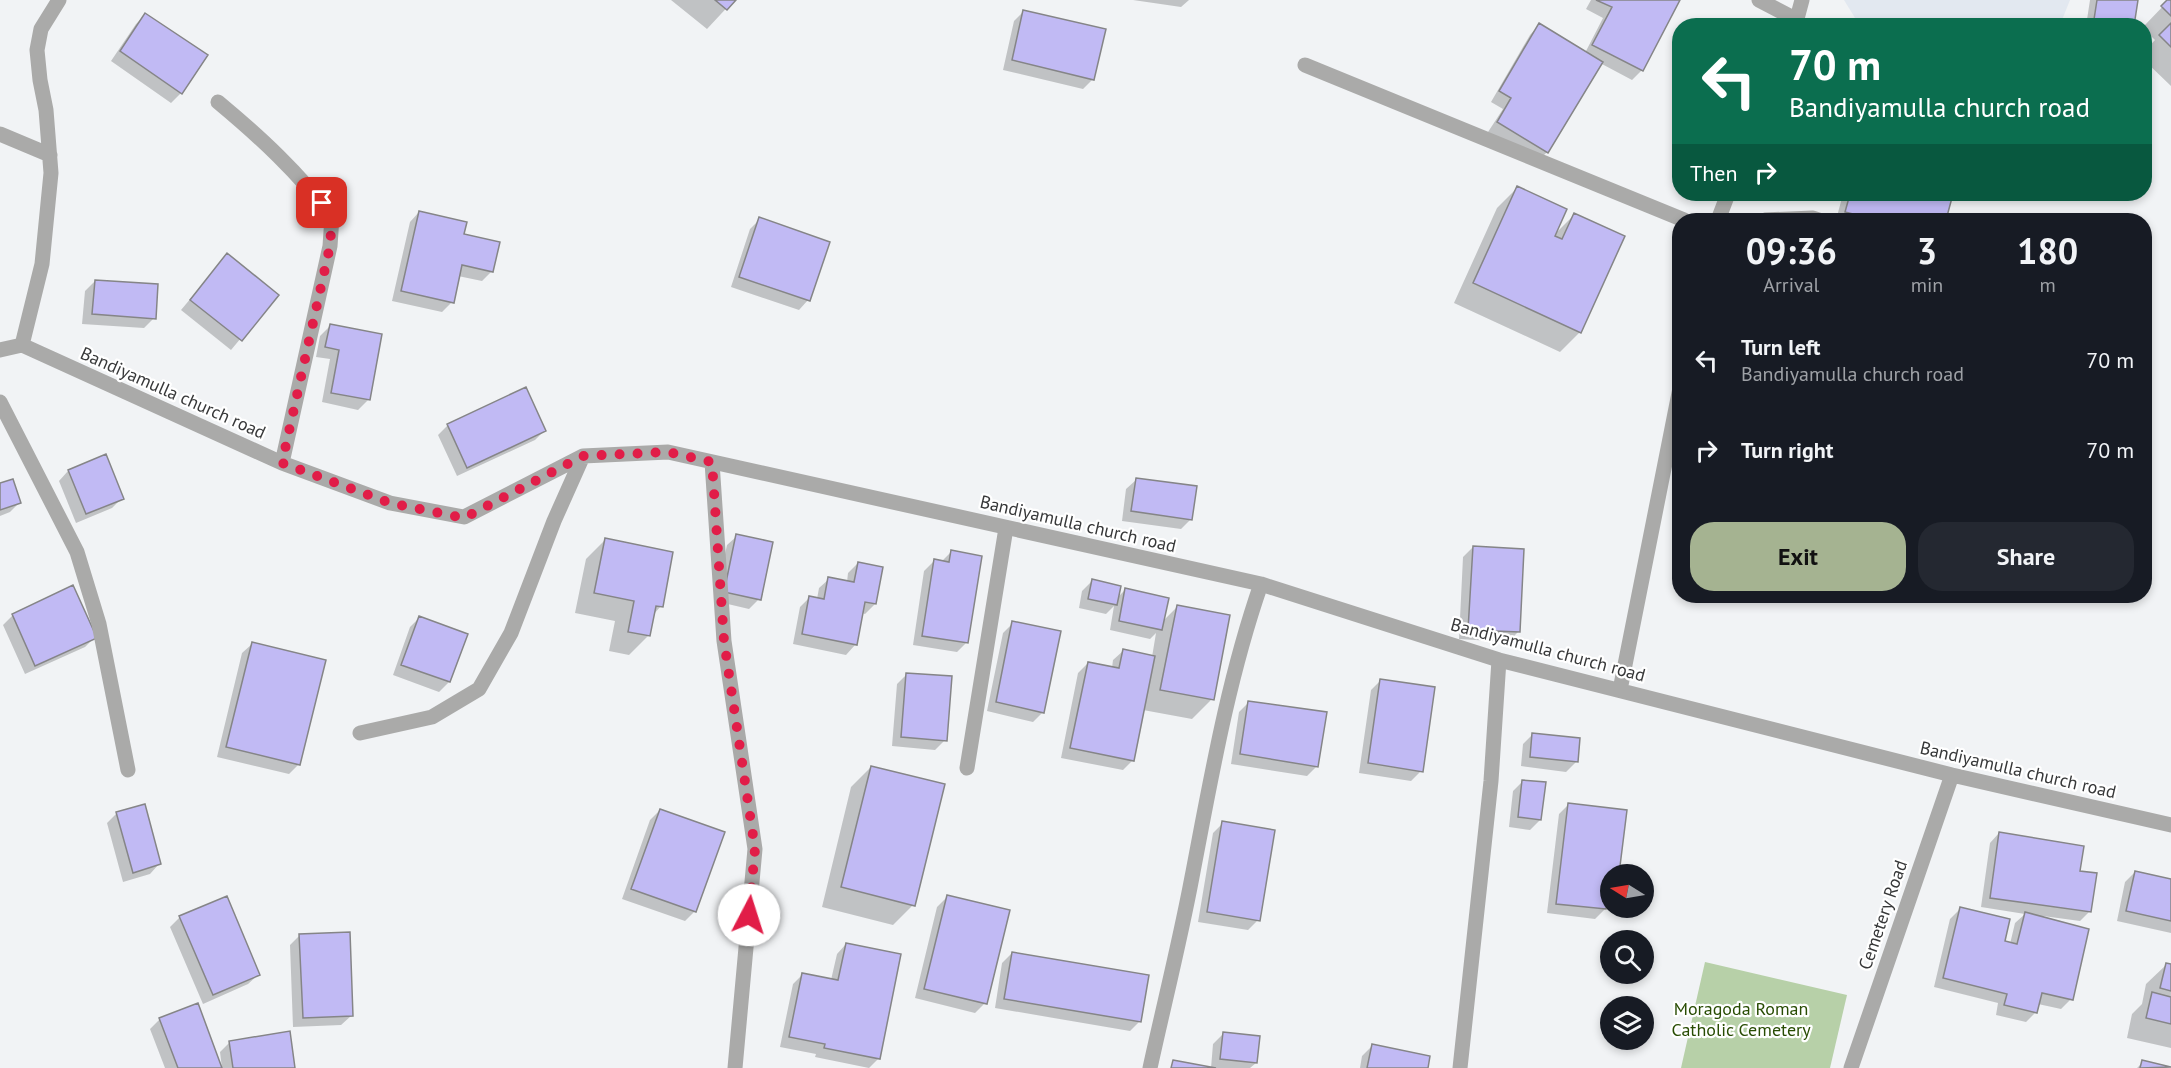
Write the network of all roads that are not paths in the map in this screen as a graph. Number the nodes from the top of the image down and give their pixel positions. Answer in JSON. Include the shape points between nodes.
{"nodes":[{"id":1,"x":59,"y":0,"type":"edge"},
{"id":2,"x":1759,"y":0,"type":"edge"},
{"id":3,"x":1802,"y":0,"type":"edge"},
{"id":4,"x":1788,"y":18,"type":"edge"},
{"id":5,"x":1797,"y":18,"type":"edge"},
{"id":6,"x":1305,"y":65,"type":"dead end"},
{"id":7,"x":218,"y":102,"type":"dead end"},
{"id":8,"x":0,"y":134,"type":"edge"},
{"id":9,"x":50,"y":155,"type":"junction"},
{"id":10,"x":1672,"y":215,"type":"edge"},
{"id":11,"x":22,"y":345,"type":"junction"},
{"id":12,"x":0,"y":350,"type":"edge"},
{"id":13,"x":0,"y":402,"type":"edge"},
{"id":14,"x":1672,"y":428,"type":"edge"},
{"id":15,"x":583,"y":456,"type":"junction"},
{"id":16,"x":712,"y":462,"type":"junction"},
{"id":17,"x":282,"y":463,"type":"junction"},
{"id":18,"x":1006,"y":528,"type":"junction"},
{"id":19,"x":1262,"y":584,"type":"junction"},
{"id":20,"x":1499,"y":660,"type":"junction"},
{"id":21,"x":1620,"y":690,"type":"junction"},
{"id":22,"x":360,"y":733,"type":"dead end"},
{"id":23,"x":968,"y":768,"type":"dead end"},
{"id":24,"x":128,"y":770,"type":"dead end"},
{"id":25,"x":1952,"y":775,"type":"junction"},
{"id":26,"x":2171,"y":825,"type":"edge"},
{"id":27,"x":735,"y":1068,"type":"edge"},
{"id":28,"x":1150,"y":1068,"type":"edge"},
{"id":29,"x":1460,"y":1068,"type":"edge"},
{"id":30,"x":1851,"y":1068,"type":"edge"}],
"edges":[{"from":1,"to":9,"type":"street","via":[[41,29],[37,50]]},
{"from":2,"to":4,"type":"street"},
{"from":3,"to":5,"type":"street"},
{"from":6,"to":10,"type":"street"},
{"from":7,"to":17,"type":"street","via":[[266,142],[332,217],[330,246]]},
{"from":8,"to":9,"type":"street"},
{"from":9,"to":11,"type":"street","via":[[42,264]]},
{"from":11,"to":12,"type":"street"},
{"from":11,"to":17,"type":"street","name":"Bandiyamulla church road"},
{"from":13,"to":24,"type":"street","via":[[77,552],[99,624]]},
{"from":14,"to":21,"type":"street"},
{"from":15,"to":16,"type":"street","name":"Bandiyamulla church road","via":[[668,452]]},
{"from":15,"to":17,"type":"street","name":"Bandiyamulla church road","via":[[464,518],[390,503]]},
{"from":15,"to":22,"type":"street","via":[[511,633],[479,689],[432,717]]},
{"from":16,"to":18,"type":"street","name":"Bandiyamulla church road"},
{"from":16,"to":27,"type":"street","via":[[724,641],[755,849]]},
{"from":18,"to":19,"type":"street","name":"Bandiyamulla church road"},
{"from":18,"to":23,"type":"street"},
{"from":19,"to":20,"type":"street","name":"Bandiyamulla church road"},
{"from":19,"to":28,"type":"street","via":[[1217,748]]},
{"from":20,"to":21,"type":"street","name":"Bandiyamulla church road"},
{"from":20,"to":29,"type":"street","via":[[1491,781]]},
{"from":21,"to":25,"type":"street","name":"Bandiyamulla church road"},
{"from":25,"to":26,"type":"street","name":"Bandiyamulla church road"},
{"from":25,"to":30,"type":"street","name":"Cemetery Road"}]}
